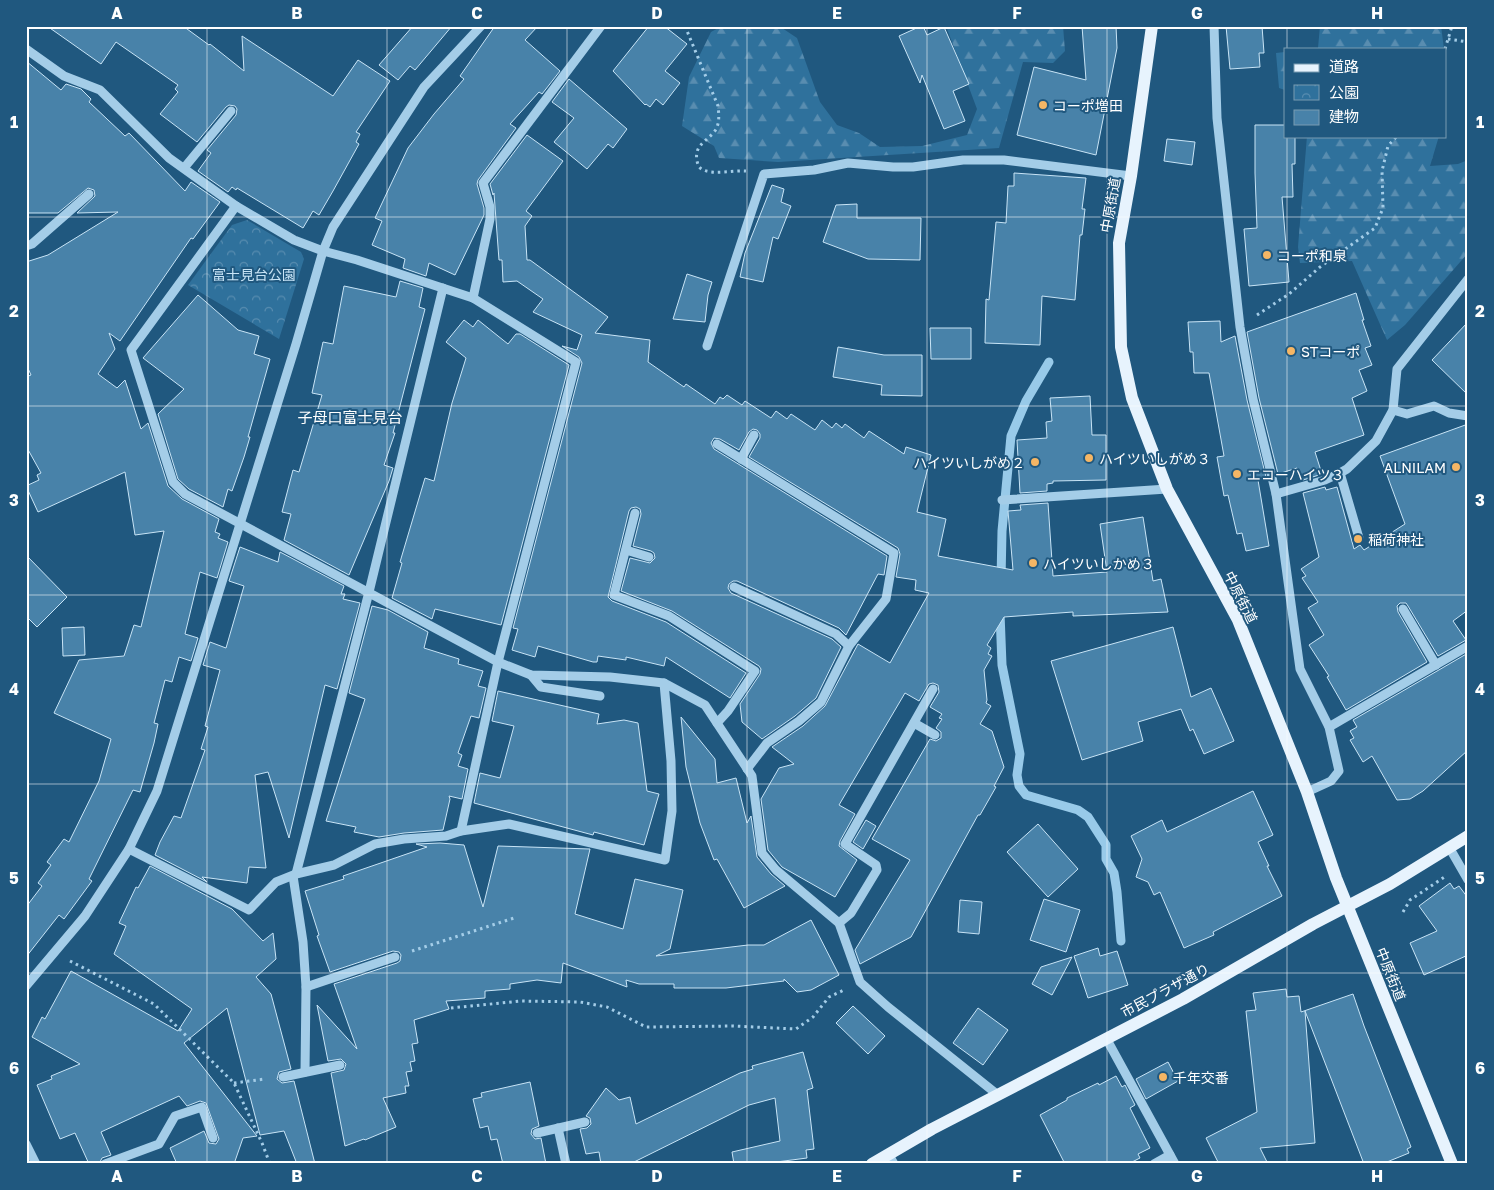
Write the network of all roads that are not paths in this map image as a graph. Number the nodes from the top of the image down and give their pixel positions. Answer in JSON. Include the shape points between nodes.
{"nodes":[{"id":1,"x":481,"y":26,"type":"edge"},
{"id":2,"x":601,"y":26,"type":"edge"},
{"id":3,"x":1152,"y":26,"type":"edge"},
{"id":4,"x":1214,"y":26,"type":"edge"},
{"id":5,"x":26,"y":49,"type":"edge"},
{"id":6,"x":231,"y":111,"type":"dead end"},
{"id":7,"x":184,"y":168,"type":"junction"},
{"id":8,"x":1131,"y":176,"type":"junction"},
{"id":9,"x":89,"y":194,"type":"dead end"},
{"id":10,"x":236,"y":206,"type":"junction"},
{"id":11,"x":26,"y":246,"type":"edge"},
{"id":12,"x":322,"y":251,"type":"junction"},
{"id":13,"x":1468,"y":279,"type":"edge"},
{"id":14,"x":443,"y":288,"type":"junction"},
{"id":15,"x":473,"y":298,"type":"junction"},
{"id":16,"x":707,"y":346,"type":"dead end"},
{"id":17,"x":1393,"y":410,"type":"junction"},
{"id":18,"x":1468,"y":416,"type":"edge"},
{"id":19,"x":754,"y":435,"type":"dead end"},
{"id":20,"x":717,"y":444,"type":"dead end"},
{"id":21,"x":741,"y":458,"type":"junction"},
{"id":22,"x":1340,"y":473,"type":"junction"},
{"id":23,"x":1167,"y":489,"type":"junction"},
{"id":24,"x":1276,"y":494,"type":"junction"},
{"id":25,"x":1002,"y":500,"type":"dead end"},
{"id":26,"x":635,"y":513,"type":"dead end"},
{"id":27,"x":239,"y":524,"type":"junction"},
{"id":28,"x":1359,"y":538,"type":"dead end"},
{"id":29,"x":626,"y":550,"type":"junction"},
{"id":30,"x":649,"y":557,"type":"dead end"},
{"id":31,"x":734,"y":587,"type":"dead end"},
{"id":32,"x":368,"y":592,"type":"junction"},
{"id":33,"x":1403,"y":609,"type":"dead end"},
{"id":34,"x":849,"y":646,"type":"junction"},
{"id":35,"x":1468,"y":646,"type":"edge"},
{"id":36,"x":498,"y":662,"type":"junction"},
{"id":37,"x":1436,"y":665,"type":"junction"},
{"id":38,"x":531,"y":675,"type":"junction"},
{"id":39,"x":664,"y":682,"type":"junction"},
{"id":40,"x":933,"y":689,"type":"dead end"},
{"id":41,"x":600,"y":696,"type":"dead end"},
{"id":42,"x":717,"y":723,"type":"junction"},
{"id":43,"x":914,"y":723,"type":"junction"},
{"id":44,"x":1329,"y":727,"type":"junction"},
{"id":45,"x":935,"y":735,"type":"dead end"},
{"id":46,"x":747,"y":769,"type":"junction"},
{"id":47,"x":1307,"y":792,"type":"junction"},
{"id":48,"x":460,"y":831,"type":"junction"},
{"id":49,"x":1468,"y":836,"type":"edge"},
{"id":50,"x":1449,"y":847,"type":"junction"},
{"id":51,"x":129,"y":849,"type":"junction"},
{"id":52,"x":295,"y":875,"type":"junction"},
{"id":53,"x":1468,"y":880,"type":"edge"},
{"id":54,"x":1348,"y":906,"type":"junction"},
{"id":55,"x":839,"y":924,"type":"junction"},
{"id":56,"x":395,"y":957,"type":"road end"},
{"id":57,"x":26,"y":986,"type":"edge"},
{"id":58,"x":306,"y":987,"type":"junction"},
{"id":59,"x":1106,"y":1038,"type":"junction"},
{"id":60,"x":340,"y":1065,"type":"dead end"},
{"id":61,"x":305,"y":1072,"type":"junction"},
{"id":62,"x":283,"y":1077,"type":"road end"},
{"id":63,"x":998,"y":1095,"type":"junction"},
{"id":64,"x":585,"y":1122,"type":"dead end"},
{"id":65,"x":558,"y":1128,"type":"junction"},
{"id":66,"x":537,"y":1133,"type":"dead end"},
{"id":67,"x":213,"y":1138,"type":"dead end"},
{"id":68,"x":26,"y":1144,"type":"edge"},
{"id":69,"x":1170,"y":1154,"type":"junction"},
{"id":70,"x":891,"y":1159,"type":"edge"},
{"id":71,"x":36,"y":1164,"type":"edge"},
{"id":72,"x":105,"y":1164,"type":"edge"},
{"id":73,"x":566,"y":1164,"type":"edge"},
{"id":74,"x":872,"y":1164,"type":"edge"},
{"id":75,"x":1154,"y":1164,"type":"edge"},
{"id":76,"x":1175,"y":1164,"type":"edge"},
{"id":77,"x":1452,"y":1164,"type":"edge"}],
"edges":[{"from":1,"to":12,"type":"street","via":[[424,87],[334,226]]},
{"from":2,"to":15,"type":"street","via":[[483,183],[490,219]]},
{"from":3,"to":8,"type":"main road","name":"中原街道"},
{"from":4,"to":24,"type":"street","via":[[1217,118],[1240,326],[1253,399]]},
{"from":5,"to":7,"type":"street","via":[[64,76],[100,90],[169,158]]},
{"from":6,"to":7,"type":"street"},
{"from":7,"to":10,"type":"street"},
{"from":8,"to":16,"type":"street","via":[[1004,160],[964,160],[913,167],[848,163],[814,170],[764,174]]},
{"from":8,"to":23,"type":"main road","name":"中原街道","via":[[1119,244],[1121,347],[1132,398]]},
{"from":9,"to":11,"type":"street"},
{"from":10,"to":12,"type":"street","via":[[294,240]]},
{"from":10,"to":27,"type":"street","via":[[131,350],[173,482],[185,494]]},
{"from":12,"to":14,"type":"street"},
{"from":12,"to":27,"type":"street"},
{"from":13,"to":17,"type":"street","via":[[1397,369]]},
{"from":14,"to":15,"type":"street"},
{"from":14,"to":32,"type":"street"},
{"from":15,"to":36,"type":"street","via":[[576,362]]},
{"from":17,"to":18,"type":"street","via":[[1407,414],[1434,406]]},
{"from":17,"to":22,"type":"street","via":[[1376,441]]},
{"from":19,"to":21,"type":"street"},
{"from":20,"to":21,"type":"street"},
{"from":21,"to":34,"type":"street","via":[[894,553],[886,599]]},
{"from":22,"to":24,"type":"street"},
{"from":22,"to":28,"type":"street"},
{"from":23,"to":25,"type":"street"},
{"from":23,"to":47,"type":"main road","name":"中原街道","via":[[1238,620]]},
{"from":24,"to":44,"type":"street","via":[[1300,669]]},
{"from":26,"to":29,"type":"street"},
{"from":27,"to":32,"type":"street"},
{"from":27,"to":51,"type":"street","via":[[157,792]]},
{"from":29,"to":30,"type":"street"},
{"from":29,"to":42,"type":"street","via":[[614,595],[669,616],[755,671]]},
{"from":31,"to":34,"type":"street","via":[[836,634]]},
{"from":32,"to":36,"type":"street"},
{"from":32,"to":52,"type":"street"},
{"from":33,"to":37,"type":"street"},
{"from":34,"to":46,"type":"street","via":[[821,702],[767,743]]},
{"from":35,"to":37,"type":"street"},
{"from":36,"to":38,"type":"street"},
{"from":36,"to":48,"type":"street"},
{"from":37,"to":44,"type":"street"},
{"from":38,"to":39,"type":"street"},
{"from":38,"to":41,"type":"street","via":[[541,688]]},
{"from":39,"to":42,"type":"street","via":[[705,705]]},
{"from":39,"to":48,"type":"street","via":[[672,811],[665,860],[509,824]]},
{"from":40,"to":43,"type":"street"},
{"from":42,"to":46,"type":"street"},
{"from":43,"to":45,"type":"street"},
{"from":43,"to":55,"type":"street","via":[[845,844],[876,864],[877,870],[851,913]]},
{"from":44,"to":47,"type":"street","via":[[1339,771],[1331,781]]},
{"from":46,"to":55,"type":"street","via":[[752,776],[762,853],[776,870]]},
{"from":47,"to":54,"type":"main road","name":"中原街道"},
{"from":48,"to":52,"type":"street","via":[[446,836],[375,844],[334,865]]},
{"from":49,"to":50,"type":"main road","name":"市民プラザ通り"},
{"from":50,"to":53,"type":"street"},
{"from":50,"to":54,"type":"main road","name":"市民プラザ通り"},
{"from":51,"to":52,"type":"street","via":[[249,910],[276,882]]},
{"from":51,"to":57,"type":"street","via":[[85,916]]},
{"from":52,"to":58,"type":"street"},
{"from":54,"to":59,"type":"main road","name":"市民プラザ通り","via":[[1183,999]]},
{"from":54,"to":77,"type":"main road","name":"中原街道"},
{"from":55,"to":63,"type":"street","via":[[860,982]]},
{"from":56,"to":58,"type":"street"},
{"from":58,"to":61,"type":"street"},
{"from":59,"to":63,"type":"main road","name":"市民プラザ通り"},
{"from":59,"to":69,"type":"street"},
{"from":60,"to":61,"type":"street"},
{"from":61,"to":62,"type":"street"},
{"from":63,"to":70,"type":"main road","name":"市民プラザ通り","via":[[932,1128]]},
{"from":64,"to":65,"type":"street"},
{"from":65,"to":66,"type":"street"},
{"from":65,"to":73,"type":"street"},
{"from":67,"to":72,"type":"street","via":[[202,1107],[175,1116],[160,1144]]},
{"from":68,"to":71,"type":"street"},
{"from":69,"to":75,"type":"street"},
{"from":69,"to":76,"type":"street"},
{"from":70,"to":74,"type":"main road","name":"市民プラザ通り"}]}
